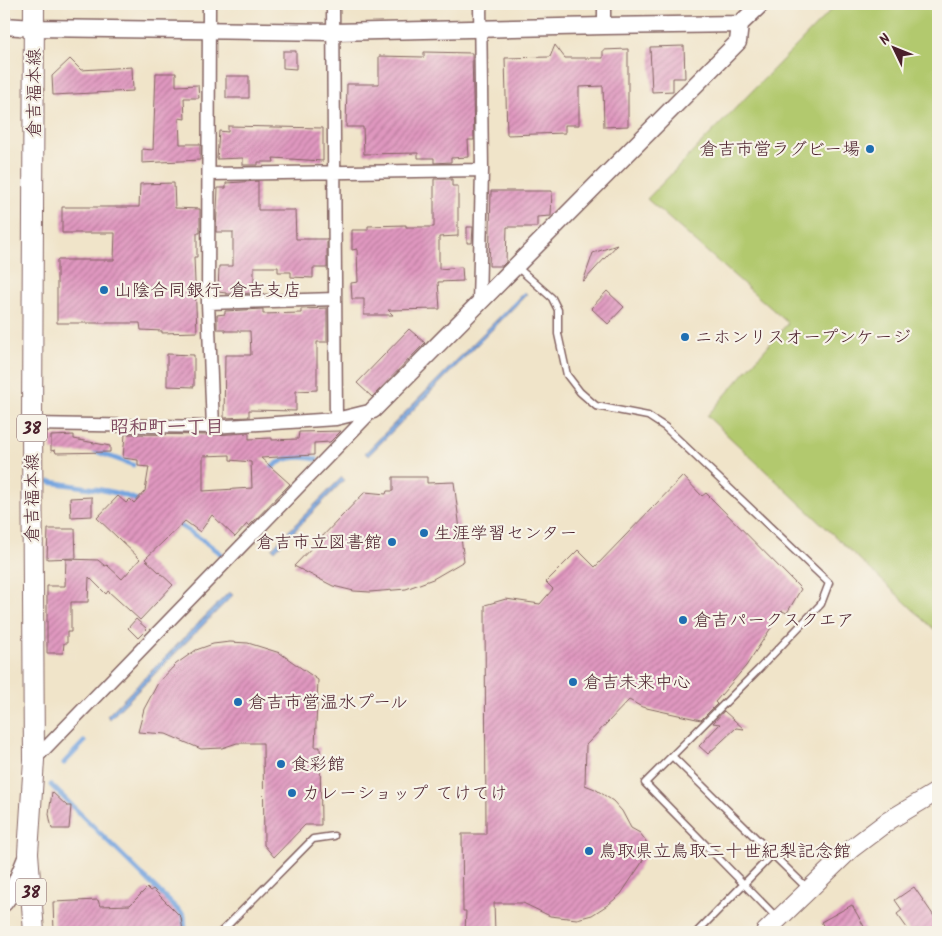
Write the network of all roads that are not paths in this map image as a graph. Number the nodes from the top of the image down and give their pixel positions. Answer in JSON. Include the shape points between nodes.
{"nodes":[{"id":1,"x":34,"y":4,"type":"edge"},
{"id":2,"x":209,"y":4,"type":"edge"},
{"id":3,"x":333,"y":4,"type":"edge"},
{"id":4,"x":480,"y":4,"type":"edge"},
{"id":5,"x":604,"y":4,"type":"edge"},
{"id":6,"x":761,"y":4,"type":"edge"},
{"id":7,"x":740,"y":24,"type":"junction"},
{"id":8,"x":4,"y":26,"type":"edge"},
{"id":9,"x":604,"y":26,"type":"junction"},
{"id":10,"x":34,"y":28,"type":"junction"},
{"id":11,"x":480,"y":28,"type":"junction"},
{"id":12,"x":209,"y":30,"type":"junction"},
{"id":13,"x":333,"y":32,"type":"junction"},
{"id":14,"x":482,"y":170,"type":"junction"},
{"id":15,"x":334,"y":172,"type":"junction"},
{"id":16,"x":209,"y":174,"type":"junction"},
{"id":17,"x":516,"y":266,"type":"junction"},
{"id":18,"x":335,"y":299,"type":"junction"},
{"id":19,"x":208,"y":303,"type":"junction"},
{"id":20,"x":479,"y":304,"type":"junction"},
{"id":21,"x":373,"y":410,"type":"junction"},
{"id":22,"x":336,"y":419,"type":"junction"},
{"id":23,"x":32,"y":424,"type":"junction"},
{"id":24,"x":213,"y":427,"type":"junction"},
{"id":25,"x":672,"y":756,"type":"junction"},
{"id":26,"x":34,"y":760,"type":"junction"},
{"id":27,"x":938,"y":792,"type":"edge"},
{"id":28,"x":334,"y":836,"type":"dead end"},
{"id":29,"x":28,"y":853,"type":"junction"},
{"id":30,"x":772,"y":855,"type":"junction"},
{"id":31,"x":744,"y":884,"type":"junction"},
{"id":32,"x":808,"y":890,"type":"junction"},
{"id":33,"x":4,"y":903,"type":"edge"},
{"id":34,"x":778,"y":919,"type":"junction"},
{"id":35,"x":34,"y":932,"type":"edge"},
{"id":36,"x":222,"y":932,"type":"edge"},
{"id":37,"x":698,"y":932,"type":"edge"},
{"id":38,"x":765,"y":932,"type":"edge"}],
"edges":[{"from":1,"to":10,"type":"main road","name":"倉吉福本線","number":"38"},
{"from":2,"to":12,"type":"street"},
{"from":3,"to":13,"type":"street"},
{"from":4,"to":11,"type":"street"},
{"from":5,"to":9,"type":"street"},
{"from":6,"to":7,"type":"street"},
{"from":7,"to":9,"type":"street"},
{"from":7,"to":17,"type":"street","via":[[738,42]]},
{"from":8,"to":10,"type":"street"},
{"from":9,"to":11,"type":"street"},
{"from":10,"to":12,"type":"street"},
{"from":10,"to":23,"type":"main road","name":"倉吉福本線","number":"38"},
{"from":11,"to":13,"type":"street"},
{"from":11,"to":14,"type":"street"},
{"from":12,"to":13,"type":"street"},
{"from":12,"to":16,"type":"street"},
{"from":13,"to":15,"type":"street"},
{"from":14,"to":15,"type":"street"},
{"from":14,"to":20,"type":"street"},
{"from":15,"to":16,"type":"street"},
{"from":15,"to":18,"type":"street"},
{"from":16,"to":19,"type":"street"},
{"from":17,"to":20,"type":"street"},
{"from":17,"to":25,"type":"lane","via":[[552,298],[558,310],[558,334],[567,375],[580,392],[596,406],[648,416],[665,427],[829,584],[821,604]]},
{"from":18,"to":19,"type":"street"},
{"from":18,"to":22,"type":"street"},
{"from":19,"to":24,"type":"street"},
{"from":20,"to":21,"type":"street"},
{"from":21,"to":22,"type":"street"},
{"from":21,"to":26,"type":"street"},
{"from":22,"to":24,"type":"street"},
{"from":23,"to":24,"type":"street"},
{"from":23,"to":26,"type":"main road","name":"倉吉福本線","number":"38"},
{"from":25,"to":30,"type":"lane"},
{"from":25,"to":31,"type":"lane","via":[[645,782]]},
{"from":26,"to":29,"type":"main road","name":"倉吉福本線","number":"38"},
{"from":27,"to":32,"type":"main road","via":[[888,821],[851,849]]},
{"from":28,"to":36,"type":"lane","via":[[313,839]]},
{"from":29,"to":33,"type":"street"},
{"from":29,"to":35,"type":"main road","name":"倉吉福本線","number":"38"},
{"from":30,"to":31,"type":"lane"},
{"from":30,"to":32,"type":"lane"},
{"from":31,"to":34,"type":"lane"},
{"from":31,"to":37,"type":"lane"},
{"from":32,"to":34,"type":"main road"},
{"from":34,"to":38,"type":"main road"}]}
